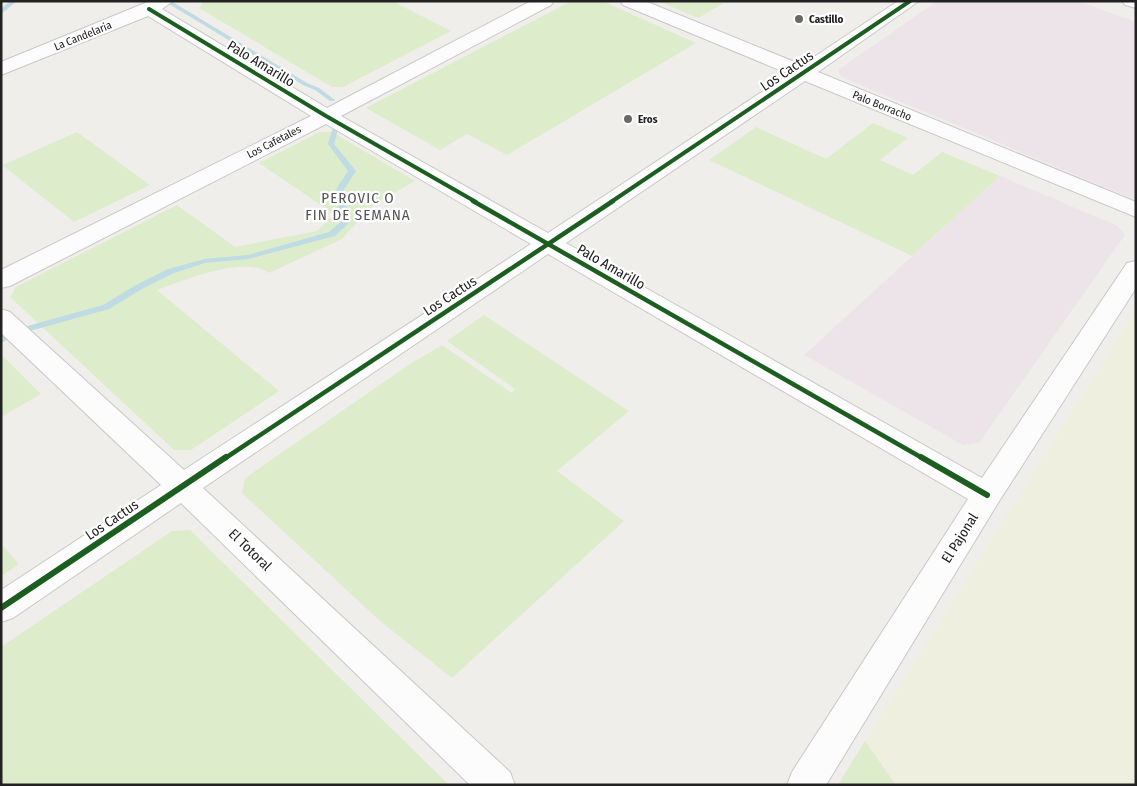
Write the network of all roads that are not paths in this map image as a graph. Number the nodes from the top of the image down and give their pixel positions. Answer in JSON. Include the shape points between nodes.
{"nodes":[{"id":1,"x":546,"y":1,"type":"edge"},
{"id":2,"x":629,"y":1,"type":"edge"},
{"id":3,"x":910,"y":1,"type":"edge"},
{"id":4,"x":1131,"y":1,"type":"edge"},
{"id":5,"x":1136,"y":3,"type":"edge"},
{"id":6,"x":157,"y":5,"type":"edge"},
{"id":7,"x":1,"y":69,"type":"edge"},
{"id":8,"x":804,"y":73,"type":"junction"},
{"id":9,"x":326,"y":116,"type":"junction"},
{"id":10,"x":1136,"y":210,"type":"edge"},
{"id":11,"x":549,"y":244,"type":"junction"},
{"id":12,"x":1136,"y":268,"type":"edge"},
{"id":13,"x":1,"y":280,"type":"edge"},
{"id":14,"x":1,"y":318,"type":"edge"},
{"id":15,"x":182,"y":486,"type":"junction"},
{"id":16,"x":987,"y":495,"type":"junction"},
{"id":17,"x":1,"y":608,"type":"edge"},
{"id":18,"x":496,"y":785,"type":"edge"},
{"id":19,"x":805,"y":785,"type":"edge"}],
"edges":[{"from":1,"to":9,"type":"street","name":"Los Cafetales"},
{"from":2,"to":8,"type":"street","name":"Palo Borracho"},
{"from":3,"to":8,"type":"street","name":"Los Cactus"},
{"from":4,"to":5,"type":"street"},
{"from":6,"to":7,"type":"street","name":"La Candelaria"},
{"from":6,"to":9,"type":"street","name":"Palo Amarillo"},
{"from":8,"to":10,"type":"street","name":"Palo Borracho"},
{"from":8,"to":11,"type":"street","name":"Los Cactus"},
{"from":9,"to":11,"type":"street","name":"Palo Amarillo"},
{"from":9,"to":13,"type":"street","name":"Los Cafetales"},
{"from":11,"to":15,"type":"street","name":"Los Cactus"},
{"from":11,"to":16,"type":"street","name":"Palo Amarillo"},
{"from":12,"to":16,"type":"street","name":"El Pajonal"},
{"from":14,"to":15,"type":"street","name":"El Totoral"},
{"from":15,"to":17,"type":"street","name":"Los Cactus"},
{"from":15,"to":18,"type":"street","name":"El Totoral"},
{"from":16,"to":19,"type":"street","name":"El Pajonal"}]}
